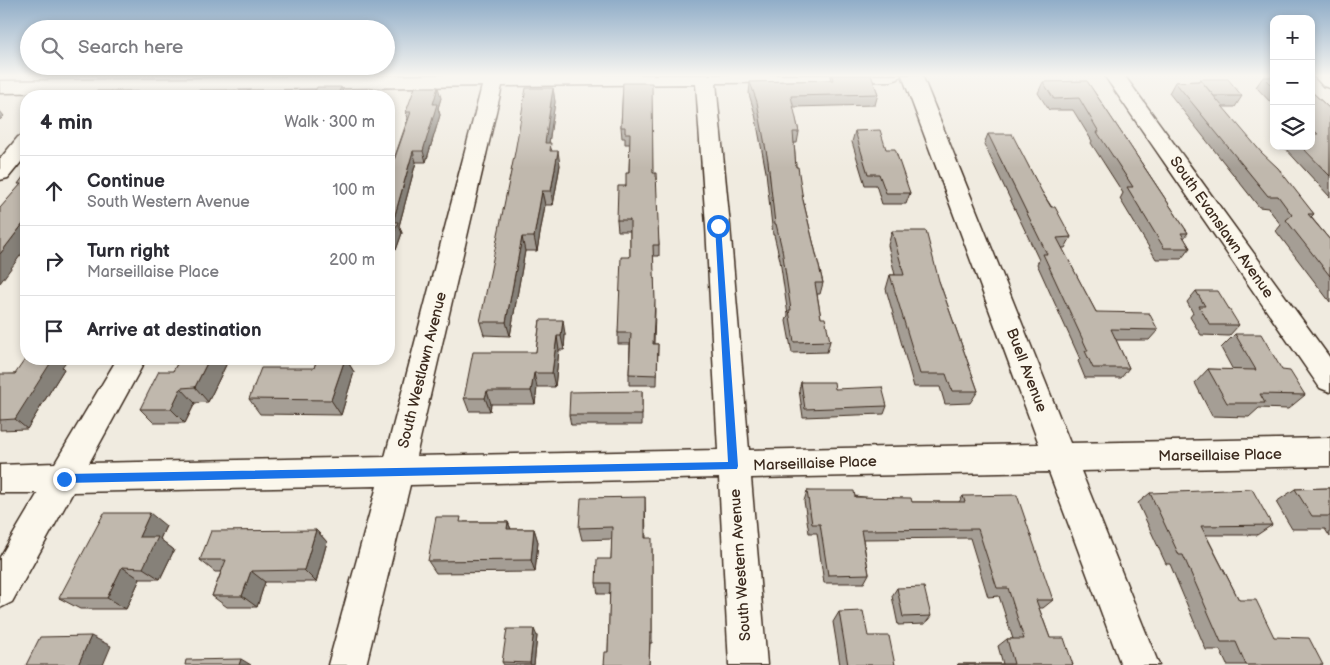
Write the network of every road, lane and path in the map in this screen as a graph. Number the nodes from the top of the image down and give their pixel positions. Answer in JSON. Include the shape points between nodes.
{"nodes":[{"id":1,"x":487,"y":106,"type":"edge"},
{"id":2,"x":708,"y":106,"type":"edge"},
{"id":3,"x":924,"y":106,"type":"edge"},
{"id":4,"x":1136,"y":106,"type":"edge"},
{"id":5,"x":20,"y":149,"type":"edge"},
{"id":6,"x":0,"y":173,"type":"edge"},
{"id":7,"x":129,"y":365,"type":"edge"},
{"id":8,"x":1330,"y":380,"type":"edge"},
{"id":9,"x":1330,"y":452,"type":"edge"},
{"id":10,"x":1061,"y":458,"type":"junction"},
{"id":11,"x":733,"y":466,"type":"junction"},
{"id":12,"x":397,"y":472,"type":"junction"},
{"id":13,"x":0,"y":479,"type":"edge"},
{"id":14,"x":64,"y":479,"type":"junction"},
{"id":15,"x":0,"y":590,"type":"edge"},
{"id":16,"x":346,"y":665,"type":"edge"},
{"id":17,"x":748,"y":665,"type":"edge"},
{"id":18,"x":1140,"y":665,"type":"edge"}],
"edges":[{"from":1,"to":12,"type":"street","name":"South Westlawn Avenue"},
{"from":2,"to":11,"type":"street","name":"South Western Avenue"},
{"from":3,"to":10,"type":"street","name":"Buell Avenue"},
{"from":4,"to":8,"type":"street","name":"South Evanslawn Avenue"},
{"from":5,"to":6,"type":"street"},
{"from":7,"to":14,"type":"street"},
{"from":9,"to":10,"type":"street","name":"Marseillaise Place"},
{"from":10,"to":11,"type":"street","name":"Marseillaise Place"},
{"from":10,"to":18,"type":"street","name":"Buell Avenue"},
{"from":11,"to":12,"type":"street","name":"Marseillaise Place"},
{"from":11,"to":17,"type":"street","name":"South Western Avenue"},
{"from":12,"to":14,"type":"street","name":"Marseillaise Place"},
{"from":12,"to":16,"type":"street","name":"South Westlawn Avenue"},
{"from":13,"to":14,"type":"street","name":"Marseillaise Place"},
{"from":14,"to":15,"type":"street"}]}
